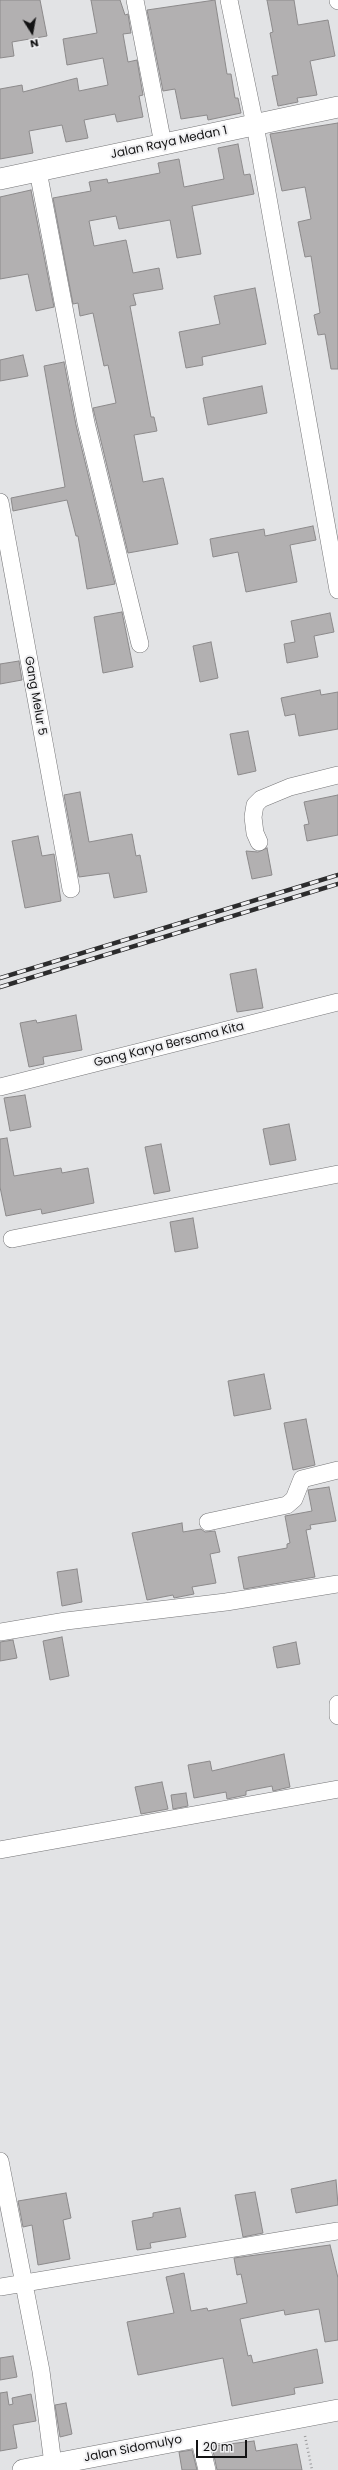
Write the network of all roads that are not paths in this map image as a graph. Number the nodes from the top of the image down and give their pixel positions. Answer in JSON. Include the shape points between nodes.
{"nodes":[{"id":1,"x":135,"y":0,"type":"edge"},
{"id":2,"x":229,"y":0,"type":"edge"},
{"id":3,"x":338,"y":107,"type":"edge"},
{"id":4,"x":255,"y":125,"type":"junction"},
{"id":5,"x":163,"y":144,"type":"junction"},
{"id":6,"x":38,"y":171,"type":"junction"},
{"id":7,"x":0,"y":179,"type":"edge"},
{"id":8,"x":0,"y":502,"type":"edge"},
{"id":9,"x":338,"y":590,"type":"edge"},
{"id":10,"x":140,"y":644,"type":"dead end"},
{"id":11,"x":338,"y":775,"type":"edge"},
{"id":12,"x":259,"y":842,"type":"dead end"},
{"id":13,"x":71,"y":889,"type":"dead end"},
{"id":14,"x":338,"y":1002,"type":"edge"},
{"id":15,"x":0,"y":1087,"type":"edge"},
{"id":16,"x":338,"y":1174,"type":"edge"},
{"id":17,"x":12,"y":1239,"type":"dead end"},
{"id":18,"x":338,"y":1470,"type":"edge"},
{"id":19,"x":208,"y":1522,"type":"dead end"},
{"id":20,"x":338,"y":1584,"type":"edge"},
{"id":21,"x":0,"y":1632,"type":"edge"},
{"id":22,"x":338,"y":1704,"type":"edge"},
{"id":23,"x":338,"y":1716,"type":"edge"},
{"id":24,"x":338,"y":1789,"type":"edge"},
{"id":25,"x":0,"y":1850,"type":"edge"},
{"id":26,"x":0,"y":2161,"type":"edge"},
{"id":27,"x":2,"y":2182,"type":"edge"},
{"id":28,"x":338,"y":2231,"type":"edge"},
{"id":29,"x":25,"y":2283,"type":"junction"},
{"id":30,"x":0,"y":2287,"type":"edge"},
{"id":31,"x":338,"y":2410,"type":"edge"},
{"id":32,"x":199,"y":2437,"type":"junction"},
{"id":33,"x":53,"y":2464,"type":"junction"},
{"id":34,"x":23,"y":2470,"type":"edge"},
{"id":35,"x":207,"y":2470,"type":"edge"}],
"edges":[{"from":1,"to":5,"type":"street"},
{"from":2,"to":4,"type":"street"},
{"from":3,"to":4,"type":"street","name":"Jalan Raya Medan 1"},
{"from":4,"to":5,"type":"street","name":"Jalan Raya Medan 1"},
{"from":4,"to":9,"type":"street"},
{"from":5,"to":6,"type":"street","name":"Jalan Raya Medan 1"},
{"from":6,"to":7,"type":"street","name":"Jalan Raya Medan 1"},
{"from":6,"to":10,"type":"street","via":[[86,423]]},
{"from":8,"to":13,"type":"street","name":"Gang Melur 5"},
{"from":11,"to":12,"type":"street","via":[[282,789],[261,799],[255,805],[253,816]]},
{"from":14,"to":15,"type":"street","name":"Gang Karya Bersama Kita"},
{"from":16,"to":17,"type":"street"},
{"from":18,"to":19,"type":"street","via":[[302,1479],[294,1499],[287,1505]]},
{"from":20,"to":21,"type":"street","via":[[226,1602],[66,1621]]},
{"from":22,"to":23,"type":"street"},
{"from":24,"to":25,"type":"street"},
{"from":26,"to":27,"type":"street"},
{"from":27,"to":29,"type":"street"},
{"from":28,"to":29,"type":"street"},
{"from":29,"to":30,"type":"street"},
{"from":29,"to":33,"type":"street","via":[[41,2371]]},
{"from":31,"to":32,"type":"street","name":"Jalan Sidomulyo"},
{"from":32,"to":33,"type":"street","name":"Jalan Sidomulyo"},
{"from":32,"to":35,"type":"street"},
{"from":33,"to":34,"type":"street","name":"Jalan Sidomulyo"}]}
